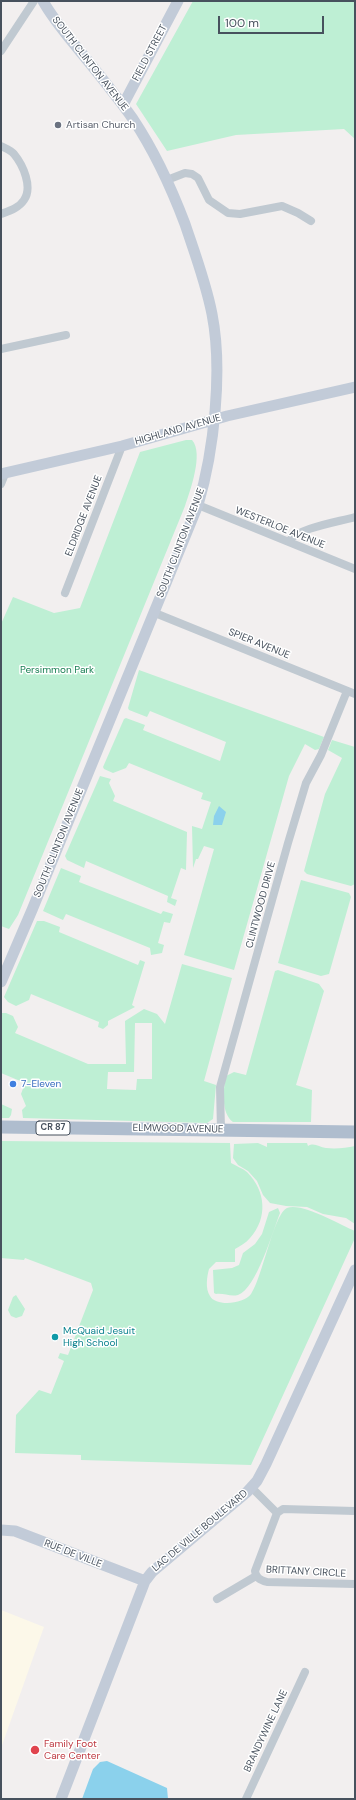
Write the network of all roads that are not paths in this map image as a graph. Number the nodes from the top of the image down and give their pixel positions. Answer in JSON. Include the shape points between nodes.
{"nodes":[{"id":1,"x":34,"y":1,"type":"edge"},
{"id":2,"x":43,"y":1,"type":"edge"},
{"id":3,"x":178,"y":1,"type":"edge"},
{"id":4,"x":1,"y":51,"type":"edge"},
{"id":5,"x":123,"y":105,"type":"junction"},
{"id":6,"x":1,"y":146,"type":"edge"},
{"id":7,"x":167,"y":180,"type":"junction"},
{"id":8,"x":1,"y":214,"type":"edge"},
{"id":9,"x":311,"y":221,"type":"dead end"},
{"id":10,"x":66,"y":335,"type":"dead end"},
{"id":11,"x":1,"y":350,"type":"edge"},
{"id":12,"x":355,"y":386,"type":"edge"},
{"id":13,"x":213,"y":420,"type":"junction"},
{"id":14,"x":122,"y":446,"type":"junction"},
{"id":15,"x":2,"y":477,"type":"edge"},
{"id":16,"x":198,"y":505,"type":"junction"},
{"id":17,"x":355,"y":517,"type":"edge"},
{"id":18,"x":289,"y":541,"type":"junction"},
{"id":19,"x":355,"y":569,"type":"edge"},
{"id":20,"x":65,"y":593,"type":"dead end"},
{"id":21,"x":155,"y":613,"type":"junction"},
{"id":22,"x":351,"y":693,"type":"edge"},
{"id":23,"x":1,"y":982,"type":"edge"},
{"id":24,"x":1,"y":1127,"type":"edge"},
{"id":25,"x":221,"y":1130,"type":"junction"},
{"id":26,"x":355,"y":1132,"type":"edge"},
{"id":27,"x":355,"y":1270,"type":"edge"},
{"id":28,"x":251,"y":1487,"type":"junction"},
{"id":29,"x":355,"y":1511,"type":"edge"},
{"id":30,"x":277,"y":1513,"type":"junction"},
{"id":31,"x":1,"y":1530,"type":"edge"},
{"id":32,"x":256,"y":1576,"type":"junction"},
{"id":33,"x":145,"y":1581,"type":"junction"},
{"id":34,"x":355,"y":1584,"type":"edge"},
{"id":35,"x":217,"y":1599,"type":"dead end"},
{"id":36,"x":305,"y":1672,"type":"dead end"},
{"id":37,"x":61,"y":1799,"type":"edge"},
{"id":38,"x":246,"y":1799,"type":"edge"}],
"edges":[{"from":1,"to":4,"type":"street"},
{"from":2,"to":5,"type":"street","name":"SOUTH CLINTON AVENUE","via":[[59,26]]},
{"from":3,"to":5,"type":"street","name":"FIELD STREET"},
{"from":5,"to":7,"type":"street","name":"SOUTH CLINTON AVENUE"},
{"from":6,"to":8,"type":"street","via":[[14,154],[24,171],[28,190],[19,206]]},
{"from":7,"to":9,"type":"street","via":[[184,173],[192,174],[198,178],[209,200],[228,213],[240,214],[282,206]]},
{"from":7,"to":13,"type":"street","name":"SOUTH CLINTON AVENUE","via":[[200,267],[212,315],[216,367]]},
{"from":10,"to":11,"type":"street"},
{"from":12,"to":13,"type":"street","name":"HIGHLAND AVENUE"},
{"from":13,"to":14,"type":"street","name":"HIGHLAND AVENUE"},
{"from":13,"to":16,"type":"street","name":"SOUTH CLINTON AVENUE","via":[[206,472]]},
{"from":14,"to":15,"type":"street","name":"HIGHLAND AVENUE"},
{"from":14,"to":20,"type":"street","name":"ELDRIDGE AVENUE"},
{"from":16,"to":18,"type":"street","name":"WESTERLOE AVENUE"},
{"from":16,"to":21,"type":"street","name":"SOUTH CLINTON AVENUE"},
{"from":17,"to":18,"type":"street","via":[[302,532]]},
{"from":18,"to":19,"type":"street","name":"WESTERLOE AVENUE"},
{"from":21,"to":22,"type":"street","name":"SPIER AVENUE"},
{"from":21,"to":23,"type":"street","name":"SOUTH CLINTON AVENUE"},
{"from":22,"to":25,"type":"street","name":"CLINTWOOD DRIVE","via":[[306,783],[288,843],[220,1087]]},
{"from":24,"to":25,"type":"main road","name":"ELMWOOD AVENUE","number":"CR 87"},
{"from":25,"to":26,"type":"main road","name":"ELMWOOD AVENUE","number":"CR 87"},
{"from":27,"to":28,"type":"street","name":"LAC DE VILLE BOULEVARD","via":[[266,1464]]},
{"from":28,"to":30,"type":"street"},
{"from":28,"to":33,"type":"street","name":"LAC DE VILLE BOULEVARD","via":[[152,1572]]},
{"from":29,"to":30,"type":"street","via":[[290,1508]]},
{"from":30,"to":32,"type":"street","name":"BRITTANY CIRCLE","via":[[256,1566]]},
{"from":31,"to":33,"type":"street","name":"RUE DE VILLE","via":[[15,1531]]},
{"from":32,"to":34,"type":"street","name":"BRITTANY CIRCLE","via":[[267,1582]]},
{"from":32,"to":35,"type":"street","name":"BRITTANY CIRCLE"},
{"from":33,"to":37,"type":"street","name":"LAC DE VILLE BOULEVARD"},
{"from":36,"to":38,"type":"street","name":"BRANDYWINE LANE"}]}
